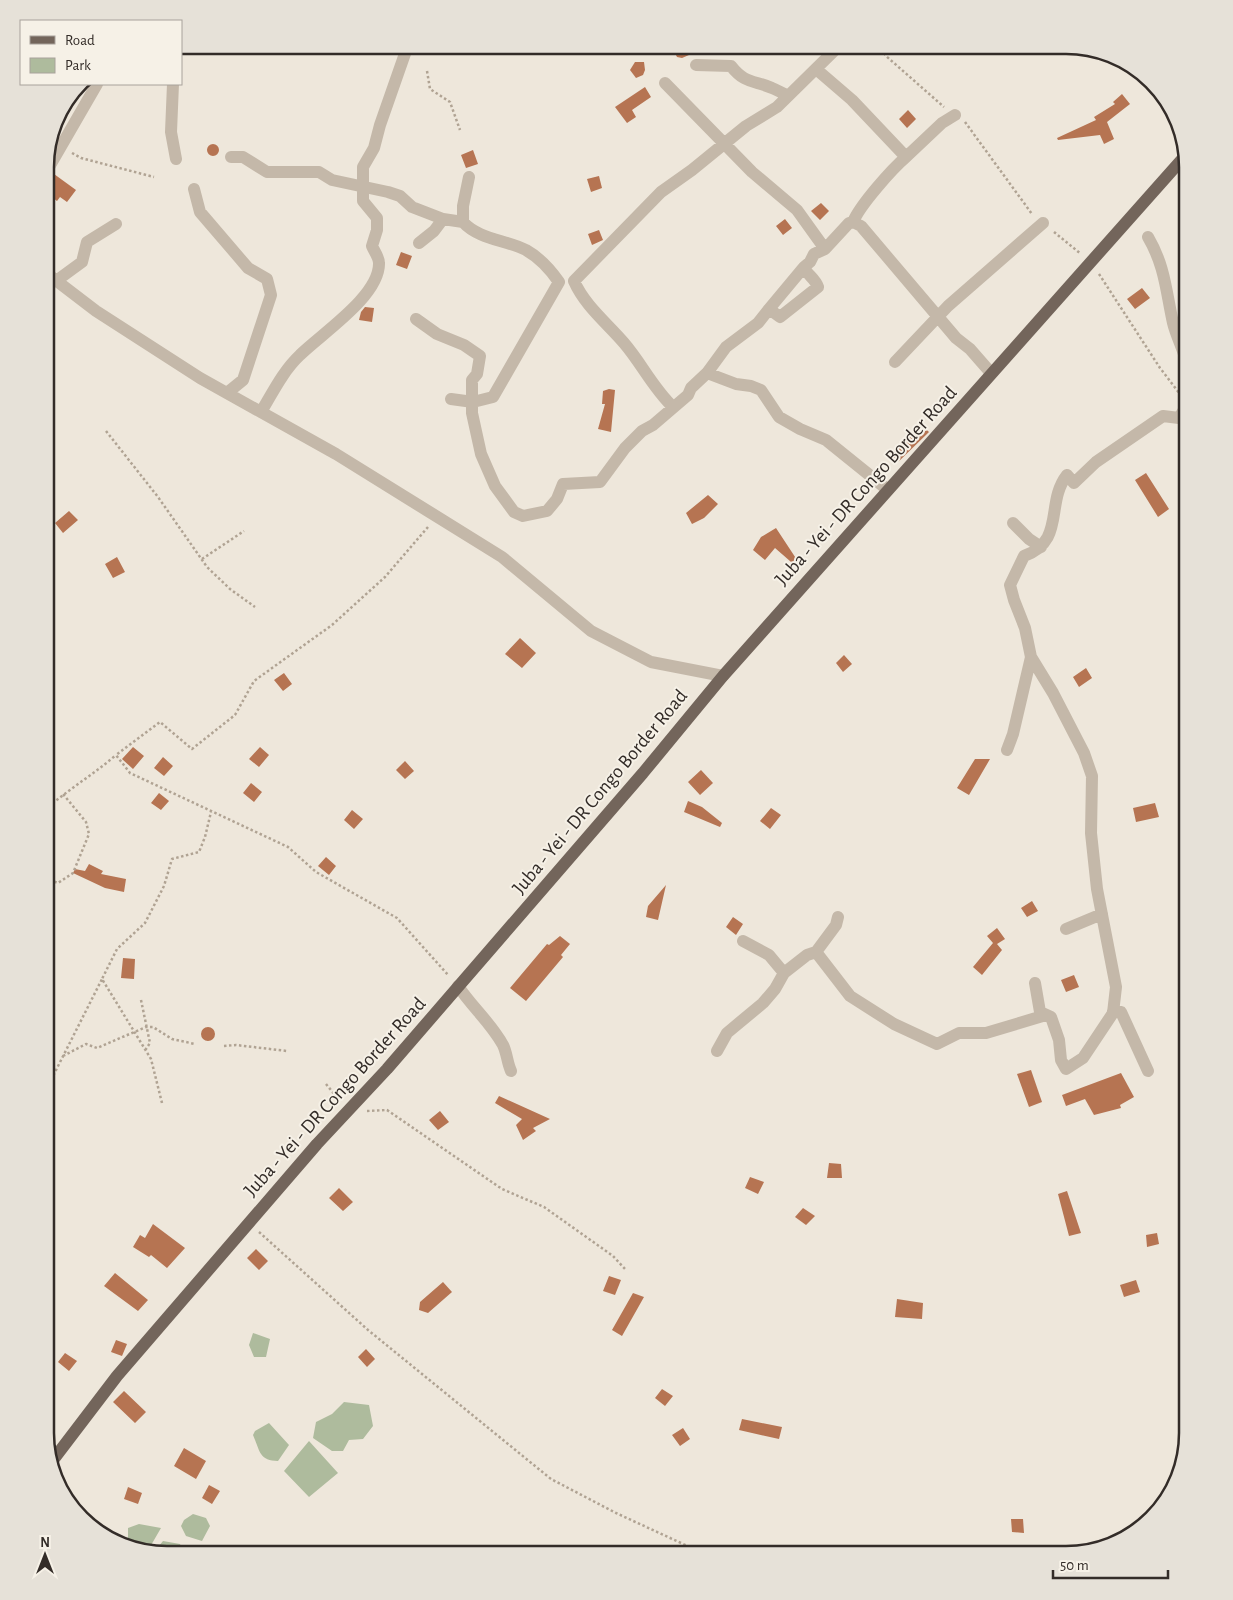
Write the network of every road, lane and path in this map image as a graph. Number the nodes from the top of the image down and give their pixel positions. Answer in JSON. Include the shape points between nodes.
{"nodes":[{"id":1,"x":405,"y":54,"type":"edge"},
{"id":2,"x":831,"y":54,"type":"edge"},
{"id":3,"x":885,"y":54,"type":"edge"},
{"id":4,"x":696,"y":65,"type":"dead end"},
{"id":5,"x":816,"y":69,"type":"junction"},
{"id":6,"x":427,"y":71,"type":"dead end"},
{"id":7,"x":666,"y":83,"type":"dead end"},
{"id":8,"x":97,"y":85,"type":"edge"},
{"id":9,"x":173,"y":85,"type":"edge"},
{"id":10,"x":787,"y":95,"type":"junction"},
{"id":11,"x":956,"y":116,"type":"junction"},
{"id":12,"x":460,"y":130,"type":"dead end"},
{"id":13,"x":725,"y":144,"type":"junction"},
{"id":14,"x":61,"y":147,"type":"junction"},
{"id":15,"x":231,"y":157,"type":"dead end"},
{"id":16,"x":906,"y":157,"type":"junction"},
{"id":17,"x":54,"y":159,"type":"edge"},
{"id":18,"x":176,"y":159,"type":"dead end"},
{"id":19,"x":1179,"y":163,"type":"edge"},
{"id":20,"x":154,"y":177,"type":"dead end"},
{"id":21,"x":469,"y":177,"type":"dead end"},
{"id":22,"x":362,"y":187,"type":"junction"},
{"id":23,"x":194,"y":189,"type":"dead end"},
{"id":24,"x":443,"y":220,"type":"junction"},
{"id":25,"x":463,"y":222,"type":"junction"},
{"id":26,"x":853,"y":222,"type":"junction"},
{"id":27,"x":1042,"y":223,"type":"junction"},
{"id":28,"x":116,"y":224,"type":"dead end"},
{"id":29,"x":1148,"y":237,"type":"dead end"},
{"id":30,"x":419,"y":242,"type":"dead end"},
{"id":31,"x":825,"y":249,"type":"junction"},
{"id":32,"x":1090,"y":261,"type":"junction"},
{"id":33,"x":804,"y":267,"type":"junction"},
{"id":34,"x":56,"y":281,"type":"joint"},
{"id":35,"x":769,"y":310,"type":"junction"},
{"id":36,"x":938,"y":316,"type":"junction"},
{"id":37,"x":416,"y":319,"type":"dead end"},
{"id":38,"x":1179,"y":338,"type":"edge"},
{"id":39,"x":895,"y":362,"type":"dead end"},
{"id":40,"x":707,"y":373,"type":"junction"},
{"id":41,"x":991,"y":373,"type":"junction"},
{"id":42,"x":1179,"y":392,"type":"edge"},
{"id":43,"x":227,"y":393,"type":"junction"},
{"id":44,"x":451,"y":399,"type":"dead end"},
{"id":45,"x":473,"y":402,"type":"junction"},
{"id":46,"x":673,"y":407,"type":"junction"},
{"id":47,"x":261,"y":412,"type":"junction"},
{"id":48,"x":1179,"y":418,"type":"edge"},
{"id":49,"x":106,"y":431,"type":"dead end"},
{"id":50,"x":888,"y":490,"type":"junction"},
{"id":51,"x":436,"y":517,"type":"junction"},
{"id":52,"x":1012,"y":523,"type":"dead end"},
{"id":53,"x":244,"y":531,"type":"dead end"},
{"id":54,"x":1041,"y":547,"type":"junction"},
{"id":55,"x":202,"y":559,"type":"junction"},
{"id":56,"x":254,"y":607,"type":"dead end"},
{"id":57,"x":1031,"y":657,"type":"junction"},
{"id":58,"x":722,"y":676,"type":"junction"},
{"id":59,"x":1007,"y":750,"type":"dead end"},
{"id":60,"x":116,"y":755,"type":"junction"},
{"id":61,"x":63,"y":794,"type":"junction"},
{"id":62,"x":54,"y":802,"type":"edge"},
{"id":63,"x":211,"y":812,"type":"junction"},
{"id":64,"x":54,"y":881,"type":"edge"},
{"id":65,"x":1102,"y":914,"type":"junction"},
{"id":66,"x":838,"y":917,"type":"dead end"},
{"id":67,"x":1066,"y":929,"type":"dead end"},
{"id":68,"x":743,"y":941,"type":"dead end"},
{"id":69,"x":816,"y":952,"type":"junction"},
{"id":70,"x":784,"y":973,"type":"junction"},
{"id":71,"x":102,"y":979,"type":"junction"},
{"id":72,"x":1035,"y":983,"type":"dead end"},
{"id":73,"x":458,"y":986,"type":"junction"},
{"id":74,"x":141,"y":1000,"type":"dead end"},
{"id":75,"x":1113,"y":1010,"type":"junction"},
{"id":76,"x":1046,"y":1015,"type":"junction"},
{"id":77,"x":146,"y":1027,"type":"junction"},
{"id":78,"x":135,"y":1032,"type":"junction"},
{"id":79,"x":195,"y":1044,"type":"dead end"},
{"id":80,"x":224,"y":1046,"type":"dead end"},
{"id":81,"x":146,"y":1049,"type":"junction"},
{"id":82,"x":287,"y":1051,"type":"dead end"},
{"id":83,"x":717,"y":1051,"type":"dead end"},
{"id":84,"x":63,"y":1056,"type":"junction"},
{"id":85,"x":511,"y":1071,"type":"dead end"},
{"id":86,"x":1148,"y":1071,"type":"dead end"},
{"id":87,"x":54,"y":1074,"type":"edge"},
{"id":88,"x":326,"y":1084,"type":"dead end"},
{"id":89,"x":162,"y":1103,"type":"dead end"},
{"id":90,"x":352,"y":1106,"type":"junction"},
{"id":91,"x":249,"y":1222,"type":"junction"},
{"id":92,"x":625,"y":1269,"type":"dead end"},
{"id":93,"x":56,"y":1455,"type":"edge"},
{"id":94,"x":687,"y":1546,"type":"edge"}],
"edges":[{"from":1,"to":22,"type":"street","via":[[374,148],[363,167]]},
{"from":2,"to":5,"type":"street"},
{"from":3,"to":11,"type":"path"},
{"from":4,"to":10,"type":"street","via":[[731,66],[750,82]]},
{"from":5,"to":10,"type":"street"},
{"from":5,"to":16,"type":"street","via":[[852,100]]},
{"from":6,"to":12,"type":"path","via":[[430,89],[450,102]]},
{"from":7,"to":13,"type":"street"},
{"from":8,"to":14,"type":"street"},
{"from":9,"to":18,"type":"street","via":[[171,132]]},
{"from":10,"to":13,"type":"street","via":[[777,107]]},
{"from":11,"to":16,"type":"street","via":[[942,123]]},
{"from":11,"to":27,"type":"path","via":[[967,124],[1030,212]]},
{"from":13,"to":31,"type":"street","via":[[768,187],[797,210]]},
{"from":13,"to":46,"type":"street","via":[[661,192],[574,281],[585,300],[625,344]]},
{"from":14,"to":17,"type":"street"},
{"from":14,"to":20,"type":"path","via":[[81,158]]},
{"from":15,"to":22,"type":"street","via":[[243,157],[267,172],[319,172],[332,180]]},
{"from":16,"to":26,"type":"street","via":[[886,177]]},
{"from":19,"to":32,"type":"main road","name":"Juba - Yei - DR Congo Border Road"},
{"from":21,"to":25,"type":"street"},
{"from":22,"to":24,"type":"street","via":[[400,196],[412,207]]},
{"from":22,"to":47,"type":"street","via":[[363,201],[377,218],[372,246],[378,260],[377,273],[357,306],[295,361],[278,381]]},
{"from":23,"to":43,"type":"street","via":[[200,212],[248,268],[266,279],[271,295],[243,380]]},
{"from":24,"to":25,"type":"street"},
{"from":24,"to":30,"type":"street"},
{"from":25,"to":45,"type":"street","via":[[533,255],[559,282],[493,397]]},
{"from":26,"to":31,"type":"street"},
{"from":26,"to":36,"type":"street","via":[[861,226]]},
{"from":27,"to":32,"type":"path"},
{"from":27,"to":36,"type":"street"},
{"from":28,"to":34,"type":"street","via":[[87,242],[82,262]]},
{"from":29,"to":38,"type":"street","via":[[1165,275],[1173,323]]},
{"from":31,"to":33,"type":"street","via":[[814,254]]},
{"from":32,"to":41,"type":"main road","name":"Juba - Yei - DR Congo Border Road"},
{"from":32,"to":42,"type":"path"},
{"from":33,"to":35,"type":"street"},
{"from":33,"to":35,"type":"street","via":[[818,287],[780,317]]},
{"from":34,"to":43,"type":"street","via":[[96,311]]},
{"from":35,"to":40,"type":"street","via":[[758,323],[726,347]]},
{"from":36,"to":39,"type":"street"},
{"from":36,"to":41,"type":"street"},
{"from":37,"to":45,"type":"street","via":[[480,356],[477,374],[472,380]]},
{"from":40,"to":46,"type":"street"},
{"from":40,"to":50,"type":"street","via":[[761,390],[779,417],[826,440]]},
{"from":41,"to":50,"type":"main road","name":"Juba - Yei - DR Congo Border Road"},
{"from":43,"to":47,"type":"street"},
{"from":44,"to":45,"type":"street"},
{"from":45,"to":46,"type":"street","via":[[476,436],[488,472],[514,512],[523,516],[547,511],[563,484],[600,482],[625,448]]},
{"from":47,"to":51,"type":"street","via":[[336,454]]},
{"from":48,"to":54,"type":"street","via":[[1163,416],[1096,462],[1074,483],[1067,475],[1056,498],[1050,534]]},
{"from":49,"to":55,"type":"path"},
{"from":50,"to":58,"type":"main road","name":"Juba - Yei - DR Congo Border Road"},
{"from":51,"to":58,"type":"street","via":[[502,558],[591,631],[651,662]]},
{"from":51,"to":60,"type":"path","via":[[385,577],[332,625],[254,681],[235,715],[192,749],[160,722]]},
{"from":52,"to":54,"type":"street","via":[[1028,540]]},
{"from":53,"to":55,"type":"path"},
{"from":54,"to":57,"type":"street","via":[[1024,556],[1010,585]]},
{"from":55,"to":56,"type":"path","via":[[230,589]]},
{"from":57,"to":59,"type":"street"},
{"from":57,"to":65,"type":"street","via":[[1080,745],[1092,776],[1091,833],[1096,889]]},
{"from":58,"to":73,"type":"main road","name":"Juba - Yei - DR Congo Border Road","via":[[643,773]]},
{"from":60,"to":61,"type":"path"},
{"from":60,"to":63,"type":"path","via":[[130,773]]},
{"from":61,"to":62,"type":"path"},
{"from":61,"to":64,"type":"path","via":[[86,822],[89,834],[73,873],[58,883]]},
{"from":63,"to":71,"type":"path","via":[[198,852],[172,859],[164,886],[145,923],[117,949]]},
{"from":63,"to":73,"type":"path","via":[[288,847],[316,872],[397,918]]},
{"from":65,"to":67,"type":"street"},
{"from":65,"to":75,"type":"street","via":[[1116,987]]},
{"from":66,"to":69,"type":"street","via":[[836,925]]},
{"from":68,"to":70,"type":"street","via":[[769,955]]},
{"from":69,"to":70,"type":"street"},
{"from":69,"to":76,"type":"street","via":[[850,996],[894,1024],[937,1044],[959,1033],[993,1031]]},
{"from":70,"to":83,"type":"street","via":[[763,1003],[727,1033]]},
{"from":71,"to":78,"type":"path"},
{"from":71,"to":84,"type":"path"},
{"from":72,"to":76,"type":"street","via":[[1040,1012]]},
{"from":73,"to":85,"type":"street","via":[[504,1046]]},
{"from":73,"to":90,"type":"main road","name":"Juba - Yei - DR Congo Border Road"},
{"from":74,"to":77,"type":"path"},
{"from":75,"to":76,"type":"street","via":[[1082,1058],[1066,1069],[1052,1017]]},
{"from":75,"to":86,"type":"street","via":[[1121,1012]]},
{"from":77,"to":78,"type":"path"},
{"from":77,"to":79,"type":"path","via":[[153,1027],[172,1039]]},
{"from":77,"to":81,"type":"path","via":[[150,1043]]},
{"from":78,"to":81,"type":"path"},
{"from":78,"to":84,"type":"path","via":[[98,1048],[86,1044]]},
{"from":80,"to":82,"type":"path","via":[[236,1044]]},
{"from":81,"to":89,"type":"path"},
{"from":84,"to":87,"type":"path"},
{"from":88,"to":90,"type":"path","via":[[342,1103]]},
{"from":90,"to":91,"type":"main road","name":"Juba - Yei - DR Congo Border Road"},
{"from":90,"to":92,"type":"path","via":[[367,1111],[387,1110],[502,1189],[544,1207]]},
{"from":91,"to":93,"type":"main road","name":"Juba - Yei - DR Congo Border Road","via":[[117,1376]]},
{"from":91,"to":94,"type":"path","via":[[368,1330],[551,1479]]}]}
